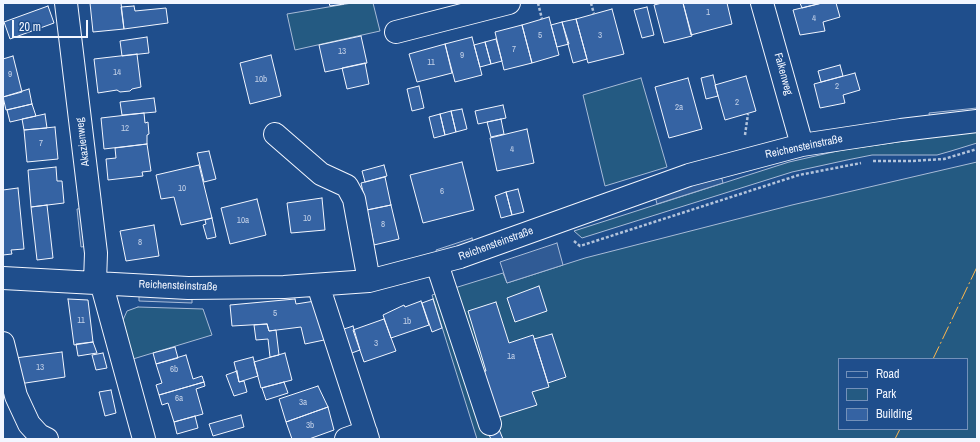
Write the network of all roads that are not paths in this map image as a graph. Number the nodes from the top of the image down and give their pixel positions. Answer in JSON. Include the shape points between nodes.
{"nodes":[{"id":1,"x":66,"y":3,"type":"edge"},
{"id":2,"x":509,"y":3,"type":"edge"},
{"id":3,"x":762,"y":3,"type":"edge"},
{"id":4,"x":396,"y":32,"type":"dead end"},
{"id":5,"x":977,"y":121,"type":"edge"},
{"id":6,"x":275,"y":134,"type":"dead end"},
{"id":7,"x":802,"y":145,"type":"junction"},
{"id":8,"x":437,"y":264,"type":"junction"},
{"id":9,"x":3,"y":278,"type":"edge"},
{"id":10,"x":369,"y":281,"type":"junction"},
{"id":11,"x":98,"y":282,"type":"junction"},
{"id":12,"x":318,"y":285,"type":"junction"},
{"id":13,"x":3,"y":343,"type":"edge"},
{"id":14,"x":490,"y":424,"type":"dead end"},
{"id":15,"x":360,"y":437,"type":"edge"},
{"id":16,"x":47,"y":439,"type":"edge"},
{"id":17,"x":144,"y":439,"type":"edge"}],
"edges":[{"from":1,"to":11,"type":"street","name":"Akazienweg"},
{"from":2,"to":4,"type":"street"},
{"from":3,"to":7,"type":"street","name":"Falkenweg"},
{"from":5,"to":7,"type":"street","name":"Reichensteinstraße"},
{"from":6,"to":10,"type":"street","via":[[321,174],[347,186],[354,200]]},
{"from":7,"to":8,"type":"street","name":"Reichensteinstraße","via":[[690,175]]},
{"from":8,"to":10,"type":"street","name":"Reichensteinstraße"},
{"from":8,"to":14,"type":"street"},
{"from":9,"to":11,"type":"street","name":"Reichensteinstraße"},
{"from":10,"to":12,"type":"street","name":"Reichensteinstraße"},
{"from":11,"to":12,"type":"street","name":"Reichensteinstraße","via":[[188,288]]},
{"from":11,"to":17,"type":"street","name":"Akazienweg"},
{"from":12,"to":15,"type":"street"},
{"from":13,"to":16,"type":"street","via":[[16,396],[29,424],[39,435]]}]}
